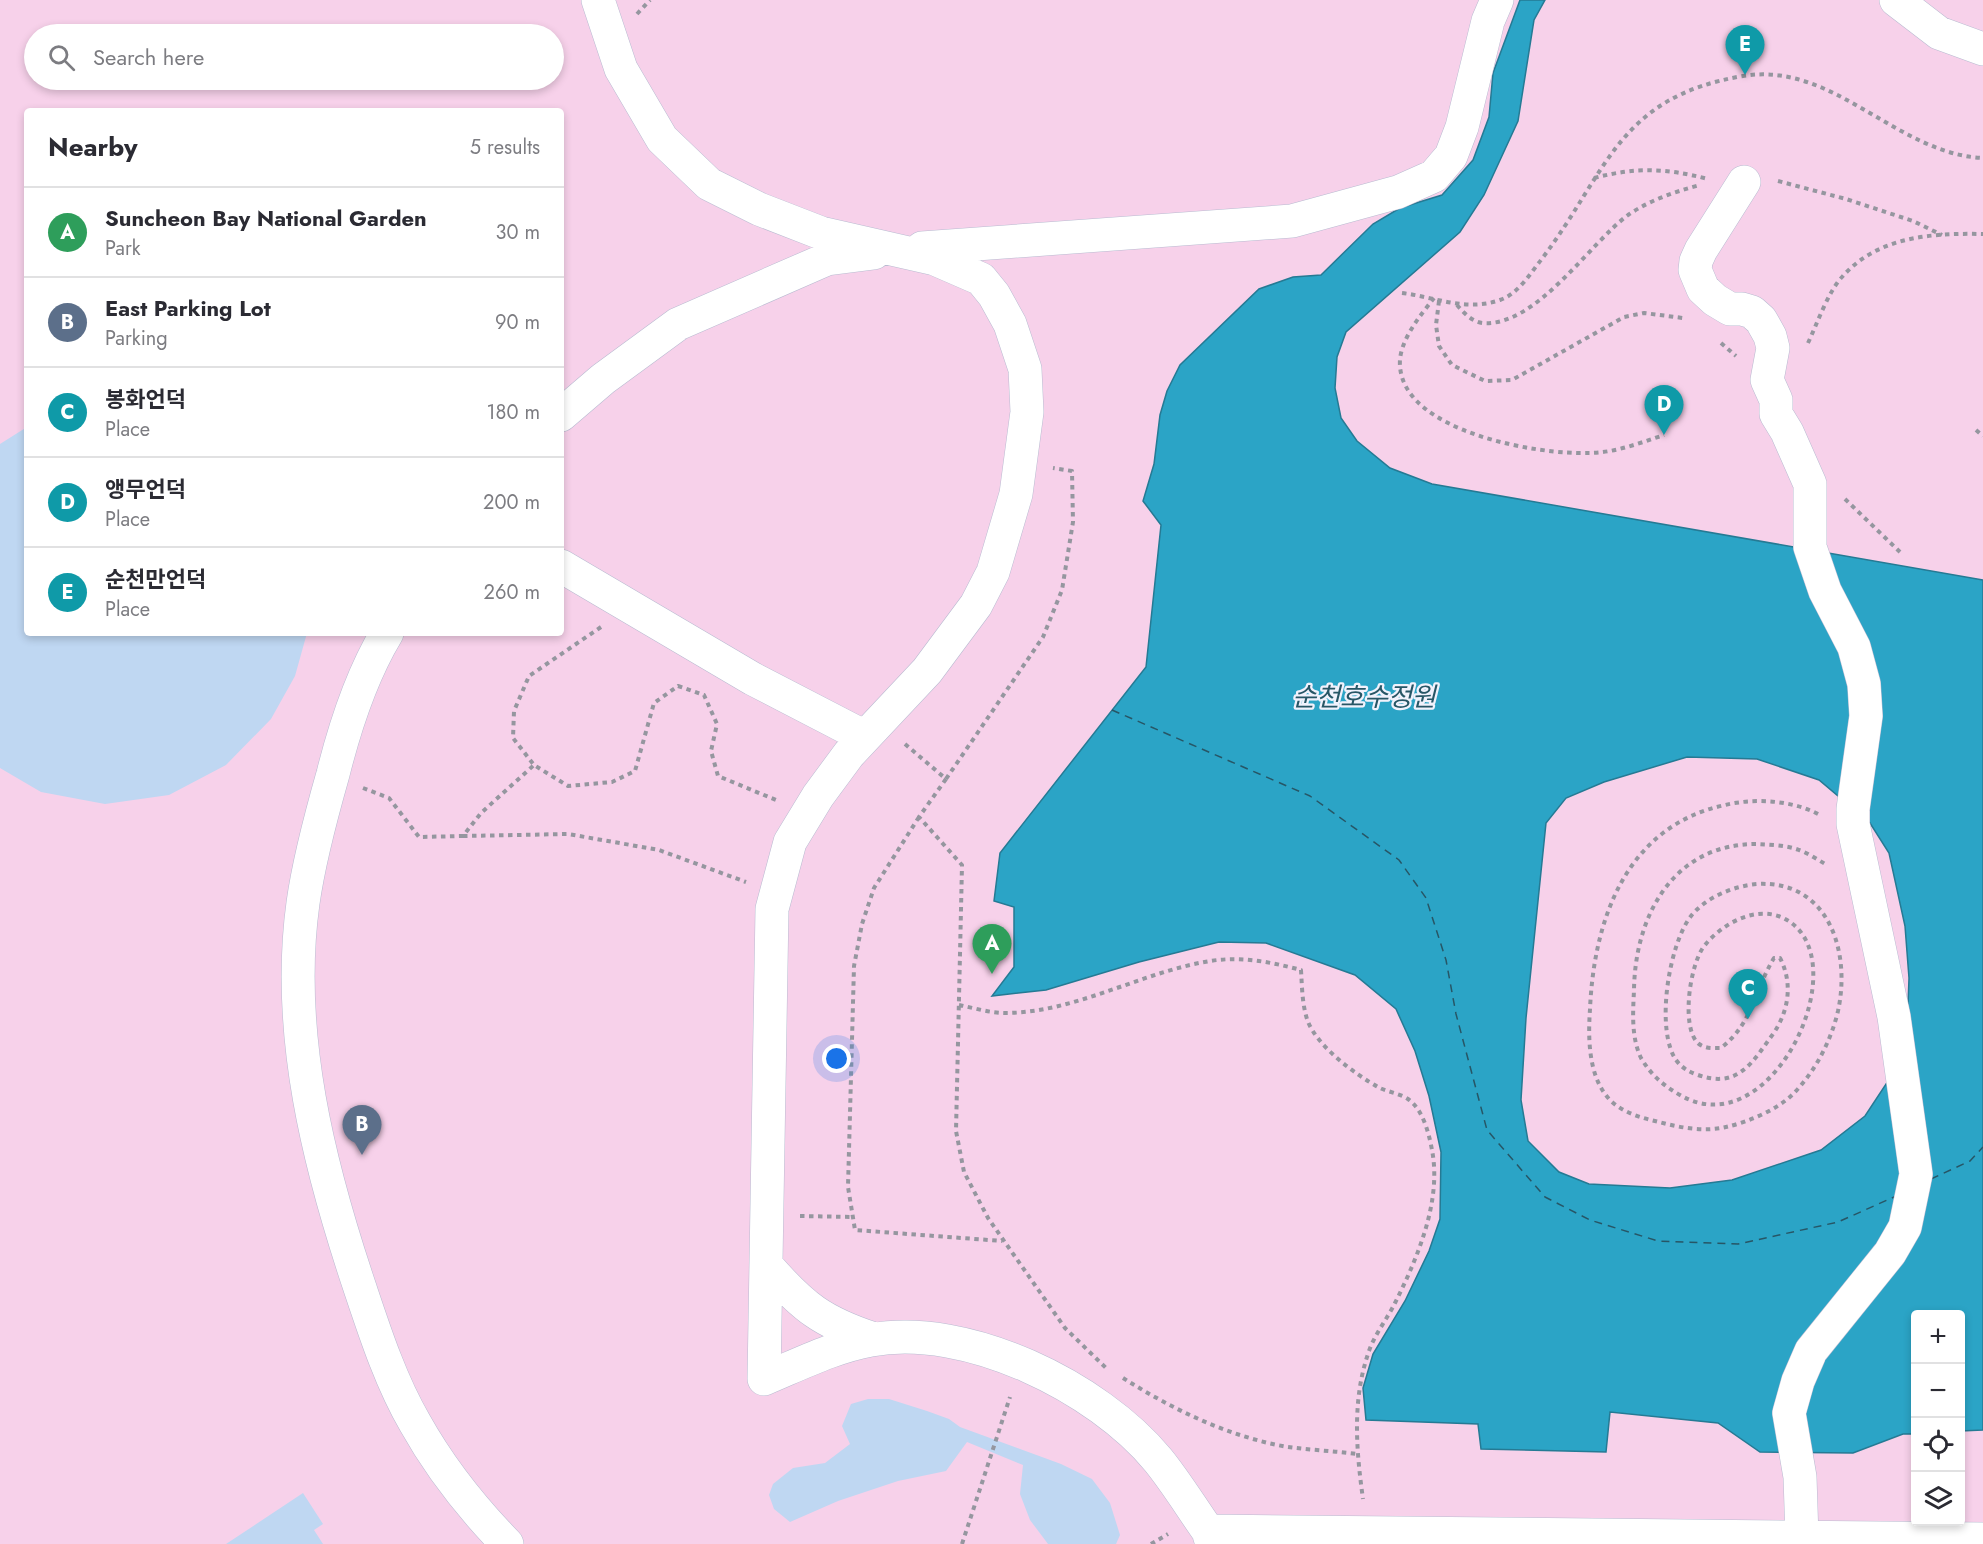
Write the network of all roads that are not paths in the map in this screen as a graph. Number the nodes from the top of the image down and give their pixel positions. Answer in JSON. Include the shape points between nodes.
{"nodes":[{"id":1,"x":598,"y":0,"type":"edge"},
{"id":2,"x":1497,"y":0,"type":"edge"},
{"id":3,"x":1896,"y":0,"type":"edge"},
{"id":4,"x":1983,"y":49,"type":"edge"},
{"id":5,"x":1730,"y":182,"type":"road end"},
{"id":6,"x":899,"y":249,"type":"junction"},
{"id":7,"x":564,"y":412,"type":"edge"},
{"id":8,"x":564,"y":568,"type":"edge"},
{"id":9,"x":386,"y":636,"type":"edge"},
{"id":10,"x":872,"y":729,"type":"junction"},
{"id":11,"x":767,"y":1266,"type":"junction"},
{"id":12,"x":874,"y":1340,"type":"junction"},
{"id":13,"x":1210,"y":1537,"type":"edge"},
{"id":14,"x":1802,"y":1537,"type":"junction"},
{"id":15,"x":1983,"y":1539,"type":"edge"},
{"id":16,"x":507,"y":1544,"type":"edge"}],
"edges":[{"from":1,"to":6,"type":"street","via":[[621,69],[662,139],[709,184],[759,209],[821,232]]},
{"from":2,"to":6,"type":"street","via":[[1451,156],[1434,176],[1398,192],[1292,221]]},
{"from":3,"to":4,"type":"street","via":[[1939,33]]},
{"from":5,"to":14,"type":"street","via":[[1695,261],[1695,270],[1703,289],[1715,300],[1730,309],[1752,312],[1770,336],[1773,348],[1767,380],[1776,400],[1776,414],[1810,484],[1810,547],[1825,591],[1854,647],[1864,684],[1866,716],[1853,824],[1885,974],[1916,1174],[1905,1227],[1890,1252],[1811,1351],[1798,1381],[1789,1413],[1800,1477]]},
{"from":6,"to":7,"type":"street","via":[[826,259],[678,324]]},
{"from":6,"to":10,"type":"street","via":[[958,267],[981,279],[994,295],[1010,324],[1025,369],[1027,412],[1004,544],[976,605],[927,671]]},
{"from":8,"to":10,"type":"street","via":[[753,680]]},
{"from":9,"to":16,"type":"street","via":[[348,717],[303,904],[299,984],[302,1040],[325,1175],[375,1334],[415,1423],[451,1476]]},
{"from":10,"to":11,"type":"street","via":[[849,754],[790,842],[772,909]]},
{"from":11,"to":12,"type":"street","via":[[817,1316]]},
{"from":11,"to":12,"type":"street","via":[[764,1379],[839,1347]]},
{"from":12,"to":13,"type":"street","via":[[918,1338],[971,1346],[1021,1363],[1076,1389],[1157,1459]]},
{"from":13,"to":14,"type":"street","via":[[1369,1533]]},
{"from":14,"to":15,"type":"street"}]}
